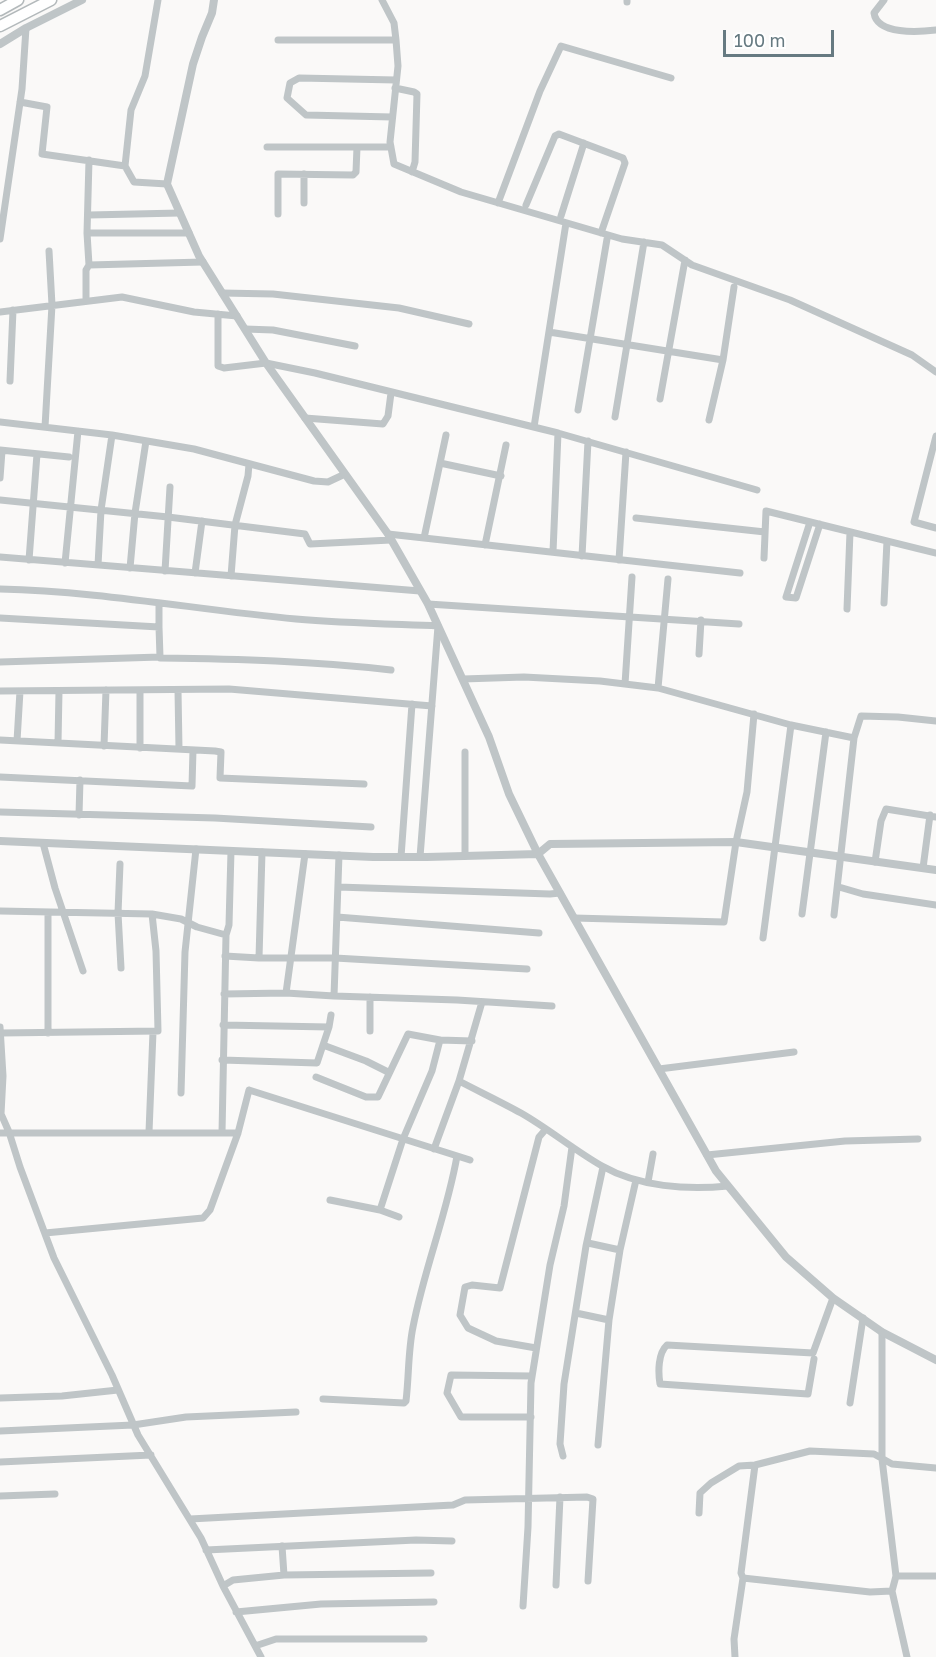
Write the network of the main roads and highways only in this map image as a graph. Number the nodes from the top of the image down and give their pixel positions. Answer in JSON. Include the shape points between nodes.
{"nodes":[{"id":1,"x":18,"y":0,"type":"edge"},
{"id":2,"x":51,"y":0,"type":"edge"},
{"id":3,"x":1,"y":6,"type":"edge"},
{"id":4,"x":0,"y":26,"type":"edge"}],
"edges":[{"from":1,"to":3,"type":"highway"},
{"from":2,"to":4,"type":"highway"}]}
